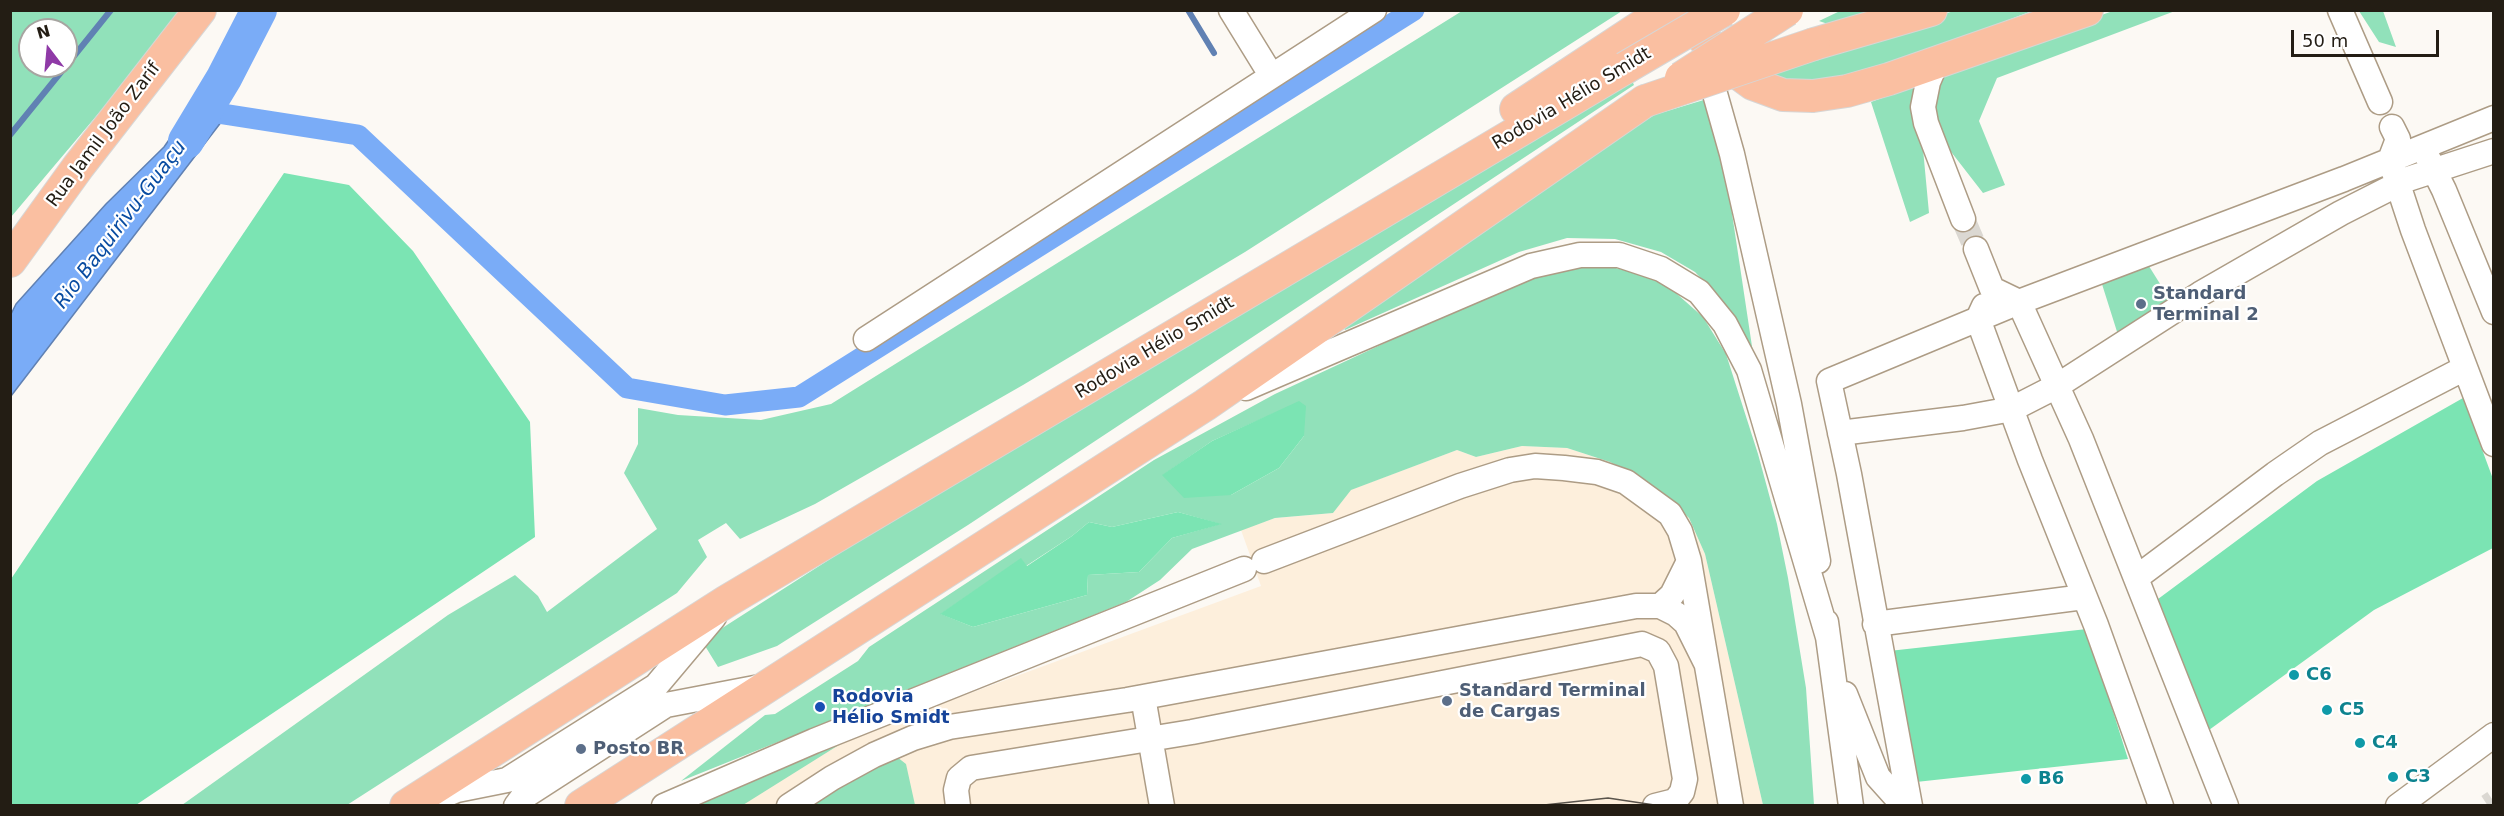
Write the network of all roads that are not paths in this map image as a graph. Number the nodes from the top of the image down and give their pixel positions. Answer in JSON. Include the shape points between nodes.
{"nodes":[{"id":1,"x":200,"y":10,"type":"edge"},
{"id":2,"x":1231,"y":10,"type":"edge"},
{"id":3,"x":1374,"y":10,"type":"edge"},
{"id":4,"x":1666,"y":10,"type":"edge"},
{"id":5,"x":1724,"y":10,"type":"edge"},
{"id":6,"x":1787,"y":10,"type":"edge"},
{"id":7,"x":1931,"y":10,"type":"edge"},
{"id":8,"x":2087,"y":10,"type":"edge"},
{"id":9,"x":2340,"y":10,"type":"edge"},
{"id":10,"x":1694,"y":21,"type":"edge"},
{"id":11,"x":1618,"y":57,"type":"junction"},
{"id":12,"x":1938,"y":61,"type":"junction"},
{"id":13,"x":1271,"y":75,"type":"junction"},
{"id":14,"x":1645,"y":101,"type":"junction"},
{"id":15,"x":2380,"y":102,"type":"dead end"},
{"id":16,"x":2493,"y":118,"type":"edge"},
{"id":17,"x":2393,"y":142,"type":"junction"},
{"id":18,"x":2421,"y":147,"type":"junction"},
{"id":19,"x":2493,"y":151,"type":"edge"},
{"id":20,"x":2434,"y":170,"type":"junction"},
{"id":21,"x":2398,"y":184,"type":"junction"},
{"id":22,"x":1963,"y":219,"type":"tunnel mouth"},
{"id":23,"x":1976,"y":249,"type":"tunnel mouth"},
{"id":24,"x":10,"y":261,"type":"edge"},
{"id":25,"x":1992,"y":289,"type":"junction"},
{"id":26,"x":2019,"y":302,"type":"junction"},
{"id":27,"x":2493,"y":312,"type":"edge"},
{"id":28,"x":1978,"y":320,"type":"junction"},
{"id":29,"x":866,"y":339,"type":"dead end"},
{"id":30,"x":2464,"y":368,"type":"junction"},
{"id":31,"x":2057,"y":386,"type":"junction"},
{"id":32,"x":1205,"y":405,"type":"junction"},
{"id":33,"x":2012,"y":409,"type":"junction"},
{"id":34,"x":1840,"y":433,"type":"junction"},
{"id":35,"x":2493,"y":444,"type":"edge"},
{"id":36,"x":1689,"y":561,"type":"junction"},
{"id":37,"x":2136,"y":578,"type":"junction"},
{"id":38,"x":2084,"y":597,"type":"junction"},
{"id":39,"x":727,"y":602,"type":"junction"},
{"id":40,"x":1660,"y":606,"type":"junction"},
{"id":41,"x":1875,"y":624,"type":"junction"},
{"id":42,"x":1829,"y":648,"type":"junction"},
{"id":43,"x":1706,"y":663,"type":"junction"},
{"id":44,"x":1834,"y":684,"type":"junction"},
{"id":45,"x":769,"y":685,"type":"junction"},
{"id":46,"x":1135,"y":699,"type":"junction"},
{"id":47,"x":2493,"y":735,"type":"edge"},
{"id":48,"x":1142,"y":740,"type":"junction"},
{"id":49,"x":406,"y":806,"type":"edge"},
{"id":50,"x":418,"y":806,"type":"edge"},
{"id":51,"x":516,"y":806,"type":"edge"},
{"id":52,"x":581,"y":806,"type":"edge"},
{"id":53,"x":664,"y":806,"type":"edge"},
{"id":54,"x":789,"y":806,"type":"edge"},
{"id":55,"x":958,"y":806,"type":"edge"},
{"id":56,"x":1147,"y":806,"type":"edge"},
{"id":57,"x":1162,"y":806,"type":"edge"},
{"id":58,"x":1655,"y":806,"type":"edge"},
{"id":59,"x":1731,"y":806,"type":"edge"},
{"id":60,"x":1836,"y":806,"type":"edge"},
{"id":61,"x":1851,"y":806,"type":"edge"},
{"id":62,"x":1904,"y":806,"type":"edge"},
{"id":63,"x":1910,"y":806,"type":"edge"},
{"id":64,"x":2161,"y":806,"type":"edge"},
{"id":65,"x":2226,"y":806,"type":"edge"},
{"id":66,"x":2398,"y":806,"type":"edge"}],
"edges":[{"from":1,"to":24,"type":"main road","name":"Rua Jamil João Zarif"},
{"from":2,"to":13,"type":"street"},
{"from":3,"to":13,"type":"street"},
{"from":4,"to":11,"type":"main road"},
{"from":5,"to":11,"type":"main road","name":"Rodovia Hélio Smidt","bridge":true},
{"from":6,"to":14,"type":"main road","bridge":true},
{"from":7,"to":14,"type":"main road","bridge":true,"via":[[1814,44]]},
{"from":8,"to":12,"type":"main road"},
{"from":9,"to":15,"type":"street"},
{"from":10,"to":12,"type":"main road","via":[[1727,65],[1753,84],[1783,95],[1847,91]]},
{"from":10,"to":42,"type":"street","via":[[1732,154],[1789,404],[1813,528]]},
{"from":11,"to":39,"type":"main road","name":"Rodovia Hélio Smidt","via":[[1313,253]]},
{"from":12,"to":22,"type":"street","via":[[1923,106]]},
{"from":13,"to":29,"type":"street"},
{"from":14,"to":32,"type":"main road"},
{"from":16,"to":18,"type":"street"},
{"from":17,"to":18,"type":"street"},
{"from":17,"to":21,"type":"street"},
{"from":17,"to":26,"type":"street"},
{"from":18,"to":20,"type":"street"},
{"from":19,"to":20,"type":"street"},
{"from":20,"to":21,"type":"street"},
{"from":20,"to":27,"type":"street"},
{"from":21,"to":30,"type":"street"},
{"from":21,"to":31,"type":"street","via":[[2200,294]]},
{"from":23,"to":25,"type":"street"},
{"from":25,"to":26,"type":"street"},
{"from":25,"to":28,"type":"street"},
{"from":26,"to":28,"type":"street"},
{"from":26,"to":31,"type":"street"},
{"from":28,"to":33,"type":"street"},
{"from":28,"to":34,"type":"street","via":[[1829,381]]},
{"from":30,"to":35,"type":"street"},
{"from":30,"to":37,"type":"street","via":[[2320,443]]},
{"from":31,"to":33,"type":"street"},
{"from":31,"to":37,"type":"street"},
{"from":32,"to":42,"type":"street","via":[[1532,266],[1580,255],[1619,255],[1661,269],[1699,292],[1725,324],[1749,370]]},
{"from":32,"to":45,"type":"main road"},
{"from":33,"to":34,"type":"street"},
{"from":33,"to":38,"type":"street"},
{"from":34,"to":41,"type":"street"},
{"from":36,"to":40,"type":"street","via":[[1672,595]]},
{"from":36,"to":43,"type":"street"},
{"from":36,"to":53,"type":"street","via":[[1670,514],[1626,482],[1597,472],[1535,466],[1510,470],[1254,565],[814,741]]},
{"from":37,"to":65,"type":"street"},
{"from":38,"to":41,"type":"street"},
{"from":38,"to":64,"type":"street"},
{"from":39,"to":49,"type":"main road","name":"Rodovia Hélio Smidt"},
{"from":39,"to":50,"type":"street","via":[[656,686],[507,780],[457,790]]},
{"from":40,"to":43,"type":"street","via":[[1686,622]]},
{"from":40,"to":46,"type":"street","via":[[1636,606]]},
{"from":41,"to":63,"type":"street"},
{"from":42,"to":44,"type":"street"},
{"from":42,"to":62,"type":"street","via":[[1878,777]]},
{"from":43,"to":59,"type":"street"},
{"from":44,"to":60,"type":"street"},
{"from":44,"to":61,"type":"street"},
{"from":45,"to":51,"type":"street","via":[[666,705],[522,798]]},
{"from":45,"to":52,"type":"main road"},
{"from":46,"to":48,"type":"street"},
{"from":46,"to":54,"type":"street","via":[[949,728],[913,738],[832,778]]},
{"from":47,"to":66,"type":"street"},
{"from":48,"to":55,"type":"street","via":[[971,768],[959,778]]},
{"from":48,"to":56,"type":"street"},
{"from":48,"to":57,"type":"street"},
{"from":48,"to":58,"type":"street","via":[[1642,644],[1658,651],[1666,666],[1684,779],[1682,792],[1675,801]]}]}
